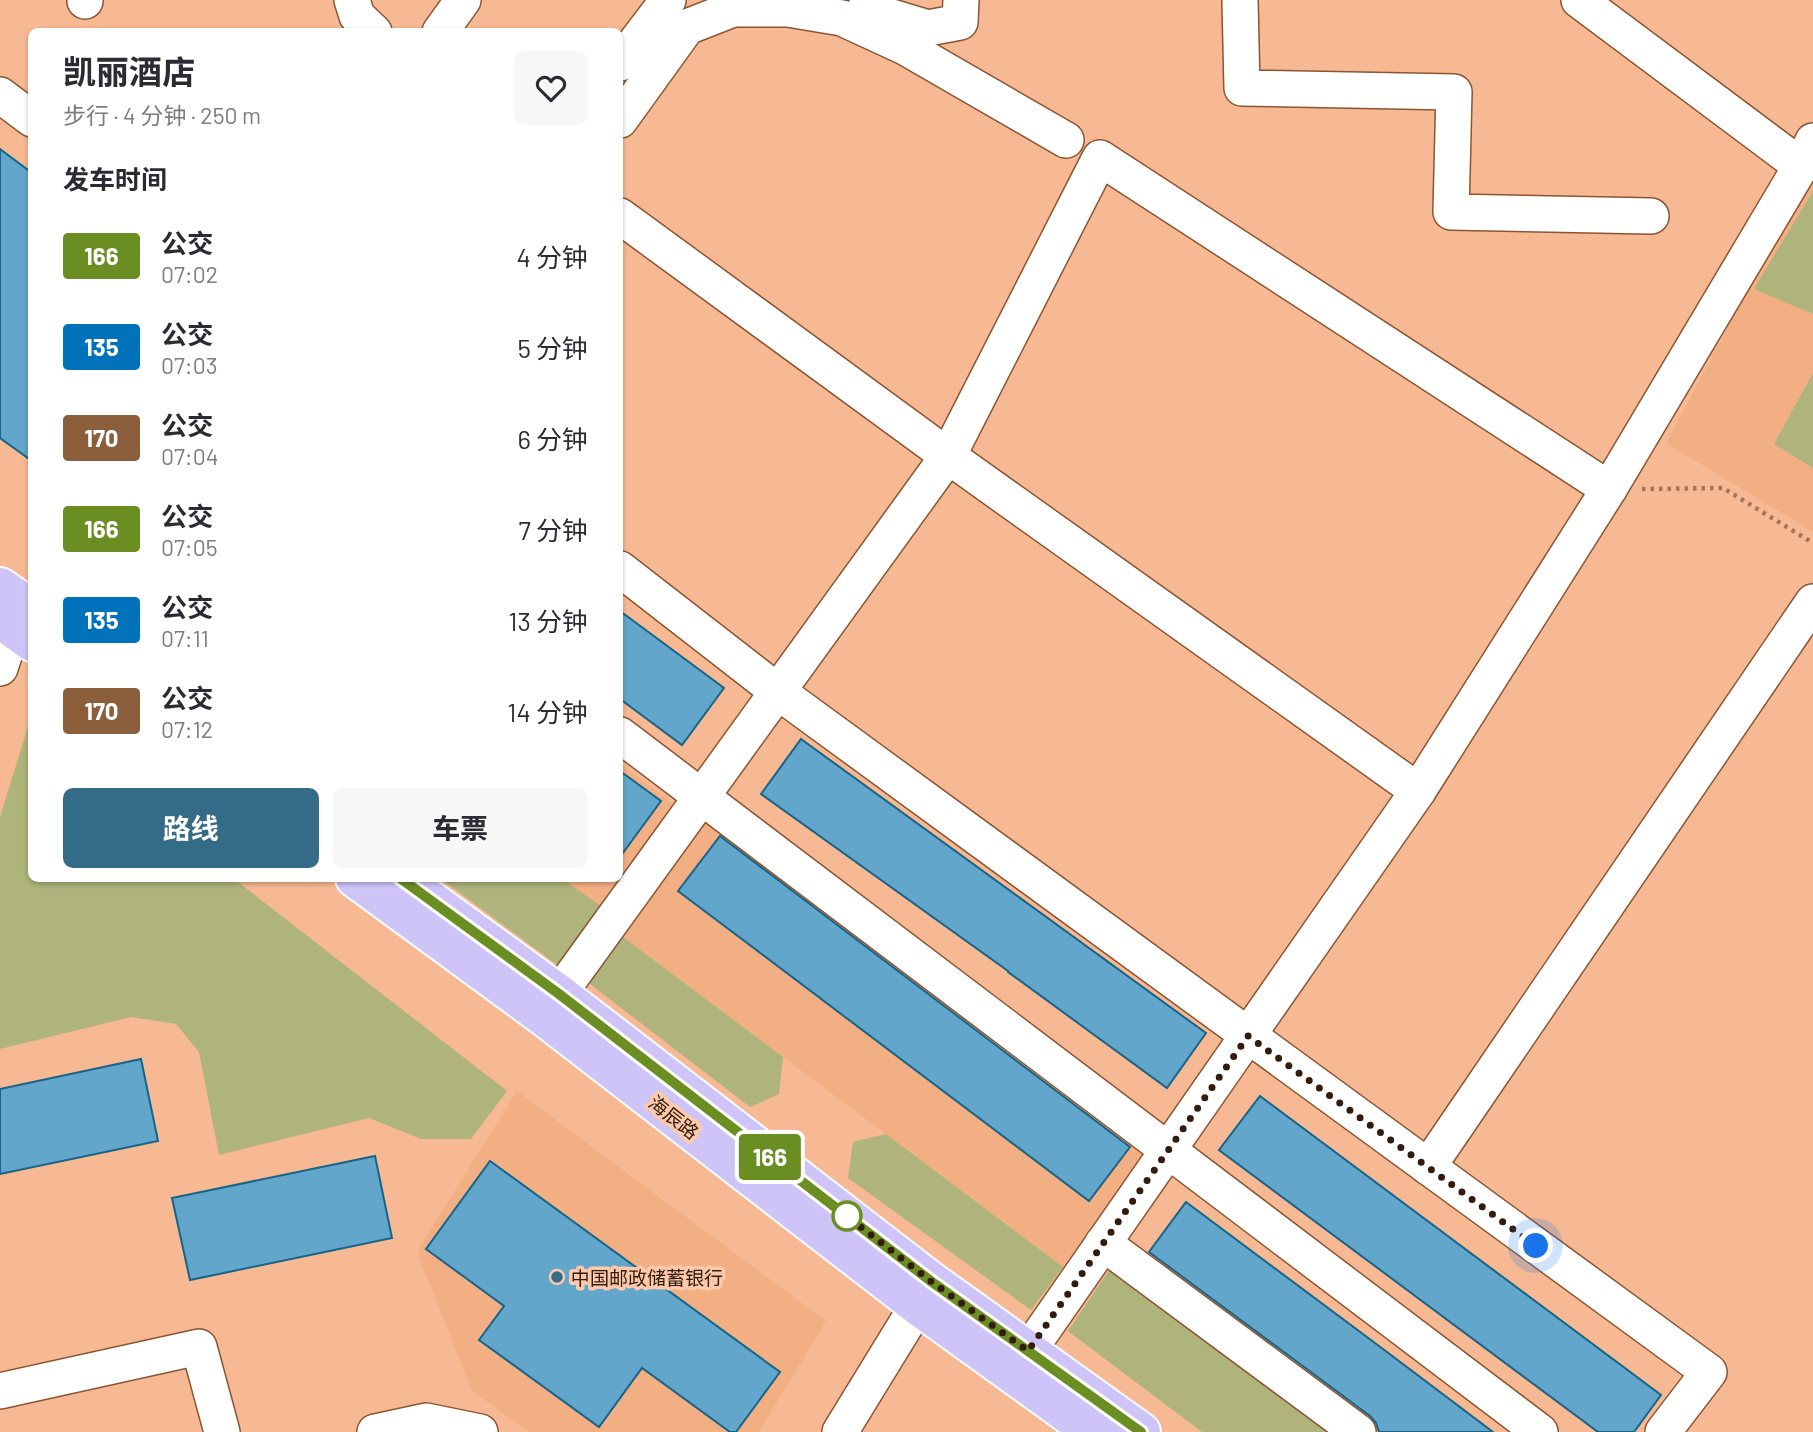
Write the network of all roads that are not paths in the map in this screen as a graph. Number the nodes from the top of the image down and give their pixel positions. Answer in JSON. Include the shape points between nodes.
{"nodes":[{"id":1,"x":352,"y":0,"type":"edge"},
{"id":2,"x":463,"y":0,"type":"edge"},
{"id":3,"x":668,"y":0,"type":"edge"},
{"id":4,"x":854,"y":0,"type":"edge"},
{"id":5,"x":961,"y":0,"type":"edge"},
{"id":6,"x":1240,"y":0,"type":"edge"},
{"id":7,"x":1579,"y":0,"type":"edge"},
{"id":8,"x":370,"y":28,"type":"edge"},
{"id":9,"x":443,"y":28,"type":"edge"},
{"id":10,"x":623,"y":59,"type":"edge"},
{"id":11,"x":0,"y":95,"type":"edge"},
{"id":12,"x":28,"y":116,"type":"edge"},
{"id":13,"x":623,"y":116,"type":"edge"},
{"id":14,"x":1066,"y":140,"type":"dead end"},
{"id":15,"x":1807,"y":153,"type":"edge"},
{"id":16,"x":1651,"y":216,"type":"dead end"},
{"id":17,"x":623,"y":218,"type":"edge"},
{"id":18,"x":948,"y":456,"type":"junction"},
{"id":19,"x":1609,"y":489,"type":"junction"},
{"id":20,"x":623,"y":571,"type":"edge"},
{"id":21,"x":1813,"y":602,"type":"edge"},
{"id":22,"x":18,"y":611,"type":"edge"},
{"id":23,"x":0,"y":668,"type":"edge"},
{"id":24,"x":777,"y":691,"type":"junction"},
{"id":25,"x":623,"y":737,"type":"edge"},
{"id":26,"x":1418,"y":791,"type":"junction"},
{"id":27,"x":702,"y":797,"type":"junction"},
{"id":28,"x":361,"y":882,"type":"edge"},
{"id":29,"x":405,"y":882,"type":"edge"},
{"id":30,"x":551,"y":1005,"type":"junction"},
{"id":31,"x":1248,"y":1036,"type":"junction"},
{"id":32,"x":1168,"y":1150,"type":"junction"},
{"id":33,"x":1428,"y":1167,"type":"junction"},
{"id":34,"x":1103,"y":1243,"type":"junction"},
{"id":35,"x":924,"y":1293,"type":"junction"},
{"id":36,"x":1021,"y":1362,"type":"junction"},
{"id":37,"x":0,"y":1391,"type":"edge"},
{"id":38,"x":222,"y":1432,"type":"edge"},
{"id":39,"x":375,"y":1432,"type":"edge"},
{"id":40,"x":480,"y":1432,"type":"edge"},
{"id":41,"x":840,"y":1432,"type":"edge"},
{"id":42,"x":1093,"y":1432,"type":"edge"},
{"id":43,"x":1141,"y":1432,"type":"edge"},
{"id":44,"x":1358,"y":1432,"type":"edge"},
{"id":45,"x":1540,"y":1432,"type":"edge"},
{"id":46,"x":1663,"y":1432,"type":"edge"}],
"edges":[{"from":1,"to":8,"type":"street","via":[[357,16]]},
{"from":2,"to":9,"type":"street"},
{"from":3,"to":10,"type":"street"},
{"from":4,"to":5,"type":"street","via":[[853,6],[928,28],[960,22]]},
{"from":6,"to":16,"type":"street","via":[[1242,88],[1454,92],[1451,212]]},
{"from":7,"to":15,"type":"street"},
{"from":11,"to":12,"type":"street"},
{"from":13,"to":14,"type":"street","via":[[687,27],[733,9],[788,9],[842,18],[905,47]]},
{"from":15,"to":19,"type":"street"},
{"from":17,"to":18,"type":"street"},
{"from":18,"to":19,"type":"street","via":[[1100,158]]},
{"from":18,"to":24,"type":"street"},
{"from":18,"to":26,"type":"street"},
{"from":19,"to":26,"type":"street"},
{"from":20,"to":24,"type":"street"},
{"from":21,"to":33,"type":"street"},
{"from":22,"to":23,"type":"street"},
{"from":24,"to":27,"type":"street"},
{"from":24,"to":31,"type":"street"},
{"from":25,"to":27,"type":"street"},
{"from":26,"to":31,"type":"street"},
{"from":27,"to":30,"type":"street"},
{"from":27,"to":32,"type":"street"},
{"from":28,"to":30,"type":"main road","name":"海辰路"},
{"from":29,"to":30,"type":"main road","name":"海辰路"},
{"from":30,"to":35,"type":"main road","name":"海辰路"},
{"from":31,"to":32,"type":"street"},
{"from":31,"to":33,"type":"street"},
{"from":32,"to":34,"type":"street"},
{"from":32,"to":45,"type":"street"},
{"from":33,"to":46,"type":"street","via":[[1709,1372]]},
{"from":34,"to":36,"type":"street"},
{"from":34,"to":44,"type":"street"},
{"from":35,"to":36,"type":"main road","name":"海辰路"},
{"from":35,"to":41,"type":"street"},
{"from":36,"to":42,"type":"main road","name":"海辰路"},
{"from":36,"to":43,"type":"main road","name":"海辰路"},
{"from":37,"to":38,"type":"street","via":[[199,1347]]},
{"from":39,"to":40,"type":"street","via":[[426,1421]]}]}
